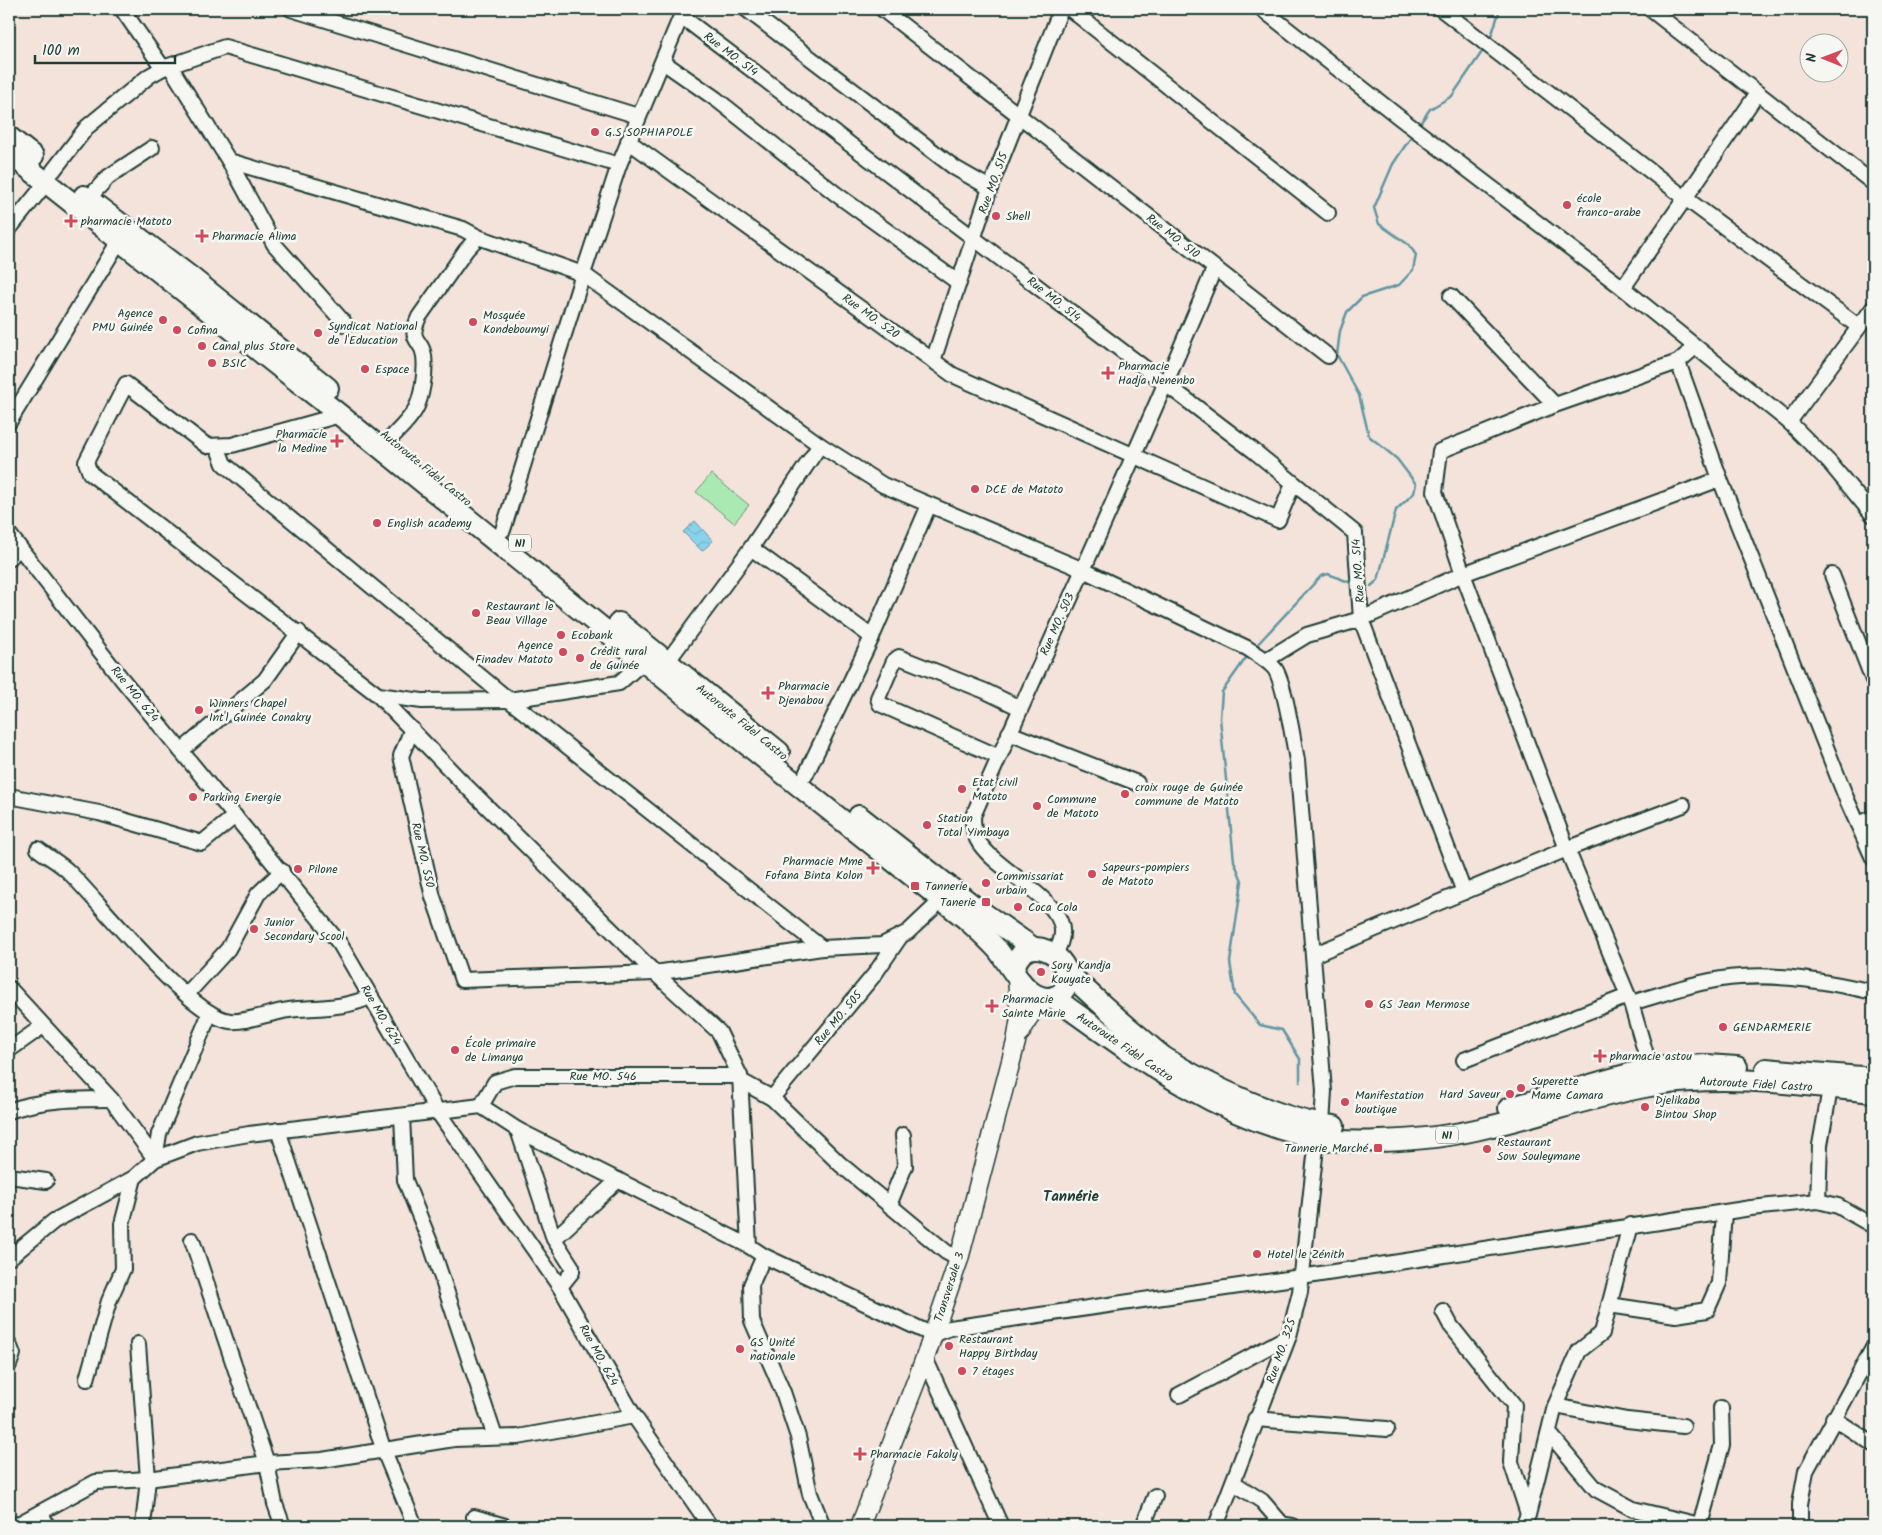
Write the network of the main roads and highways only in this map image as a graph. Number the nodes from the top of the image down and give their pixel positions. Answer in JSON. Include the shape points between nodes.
{"nodes":[{"id":1,"x":9,"y":137,"type":"edge"},
{"id":2,"x":9,"y":153,"type":"edge"},
{"id":3,"x":50,"y":177,"type":"junction"},
{"id":4,"x":386,"y":443,"type":"junction"},
{"id":5,"x":947,"y":895,"type":"junction"},
{"id":6,"x":1032,"y":948,"type":"junction"},
{"id":7,"x":1068,"y":973,"type":"junction"},
{"id":8,"x":1015,"y":974,"type":"junction"},
{"id":9,"x":1050,"y":998,"type":"junction"},
{"id":10,"x":1016,"y":1042,"type":"junction"},
{"id":11,"x":1873,"y":1078,"type":"edge"},
{"id":12,"x":1873,"y":1092,"type":"edge"},
{"id":13,"x":1319,"y":1132,"type":"junction"},
{"id":14,"x":860,"y":1526,"type":"edge"}],
"edges":[{"from":1,"to":3,"type":"highway","name":"Autoroute Fidel Castro","number":"N1"},
{"from":2,"to":3,"type":"highway","name":"Autoroute Fidel Castro","number":"N1"},
{"from":3,"to":4,"type":"highway","name":"Autoroute Fidel Castro","number":"N1","via":[[88,199],[192,278]]},
{"from":3,"to":4,"type":"highway","name":"Autoroute Fidel Castro","number":"N1","via":[[119,241],[340,415]]},
{"from":4,"to":5,"type":"highway","name":"Autoroute Fidel Castro","number":"N1","via":[[644,661]]},
{"from":4,"to":5,"type":"highway","name":"Autoroute Fidel Castro","number":"N1","via":[[503,530],[667,662],[806,774]]},
{"from":5,"to":6,"type":"highway","name":"Autoroute Fidel Castro","number":"N1"},
{"from":5,"to":8,"type":"highway","name":"Autoroute Fidel Castro","number":"N1"},
{"from":6,"to":7,"type":"highway","via":[[1047,950]]},
{"from":6,"to":8,"type":"highway","via":[[1016,961]]},
{"from":7,"to":9,"type":"highway","via":[[1064,990]]},
{"from":7,"to":13,"type":"highway","name":"Autoroute Fidel Castro","number":"N1","via":[[1165,1058],[1233,1094]]},
{"from":8,"to":9,"type":"highway","via":[[1036,994]]},
{"from":8,"to":10,"type":"main road","name":"Transversale 3","via":[[1020,1018]]},
{"from":9,"to":10,"type":"main road","name":"Transversale 3","via":[[1034,1008]]},
{"from":9,"to":13,"type":"highway","name":"Autoroute Fidel Castro","number":"N1","via":[[1155,1070],[1224,1108],[1275,1128]]},
{"from":10,"to":14,"type":"main road","name":"Transversale 3","via":[[959,1259],[925,1358]]},
{"from":11,"to":13,"type":"highway","name":"Autoroute Fidel Castro","number":"N1","via":[[1708,1065],[1650,1068],[1485,1116],[1407,1127]]},
{"from":12,"to":13,"type":"highway","name":"Autoroute Fidel Castro","number":"N1","via":[[1707,1079],[1632,1089],[1486,1128],[1416,1140],[1354,1142]]}]}
